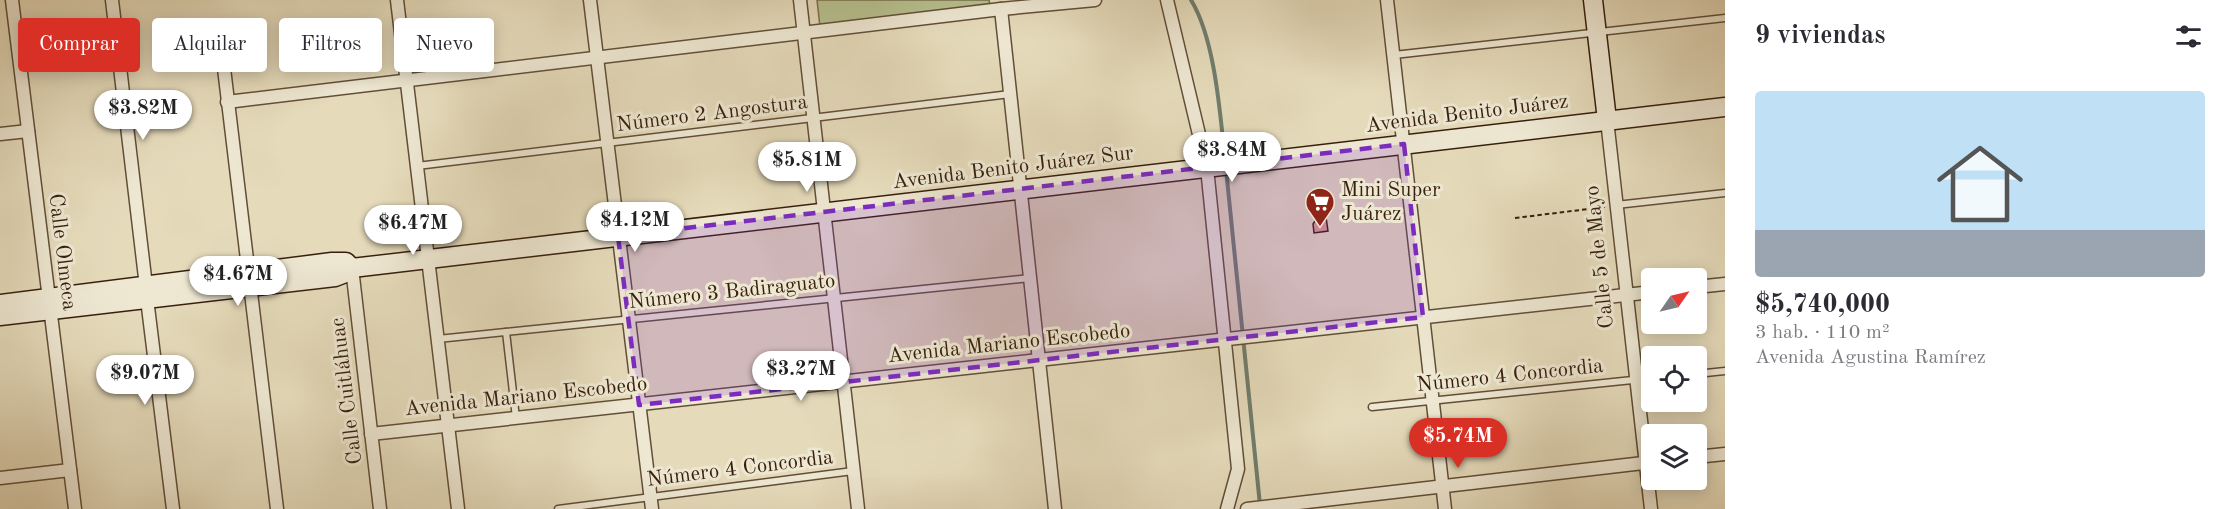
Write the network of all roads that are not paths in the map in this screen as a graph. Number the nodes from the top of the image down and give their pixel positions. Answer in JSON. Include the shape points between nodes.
{"nodes":[{"id":1,"x":12,"y":0,"type":"edge"},
{"id":2,"x":112,"y":0,"type":"edge"},
{"id":3,"x":397,"y":0,"type":"edge"},
{"id":4,"x":590,"y":0,"type":"edge"},
{"id":5,"x":800,"y":0,"type":"edge"},
{"id":6,"x":1095,"y":0,"type":"edge"},
{"id":7,"x":1167,"y":0,"type":"edge"},
{"id":8,"x":1387,"y":0,"type":"edge"},
{"id":9,"x":1593,"y":0,"type":"edge"},
{"id":10,"x":1001,"y":9,"type":"junction"},
{"id":11,"x":1725,"y":18,"type":"edge"},
{"id":12,"x":804,"y":33,"type":"junction"},
{"id":13,"x":1597,"y":33,"type":"junction"},
{"id":14,"x":1393,"y":55,"type":"junction"},
{"id":15,"x":597,"y":57,"type":"junction"},
{"id":16,"x":224,"y":72,"type":"edge"},
{"id":17,"x":407,"y":80,"type":"junction"},
{"id":18,"x":1010,"y":94,"type":"junction"},
{"id":19,"x":227,"y":102,"type":"junction"},
{"id":20,"x":1725,"y":107,"type":"edge"},
{"id":21,"x":814,"y":118,"type":"junction"},
{"id":22,"x":1607,"y":120,"type":"junction"},
{"id":23,"x":28,"y":131,"type":"junction"},
{"id":24,"x":0,"y":134,"type":"edge"},
{"id":25,"x":607,"y":143,"type":"junction"},
{"id":26,"x":1404,"y":144,"type":"junction"},
{"id":27,"x":417,"y":166,"type":"junction"},
{"id":28,"x":1211,"y":168,"type":"junction"},
{"id":29,"x":1020,"y":189,"type":"junction"},
{"id":30,"x":1725,"y":193,"type":"edge"},
{"id":31,"x":1616,"y":205,"type":"junction"},
{"id":32,"x":825,"y":212,"type":"junction"},
{"id":33,"x":618,"y":236,"type":"junction"},
{"id":34,"x":428,"y":258,"type":"junction"},
{"id":35,"x":352,"y":268,"type":"junction"},
{"id":36,"x":1030,"y":278,"type":"junction"},
{"id":37,"x":249,"y":280,"type":"junction"},
{"id":38,"x":1725,"y":284,"type":"edge"},
{"id":39,"x":1707,"y":286,"type":"edge"},
{"id":40,"x":146,"y":293,"type":"junction"},
{"id":41,"x":1641,"y":293,"type":"edge"},
{"id":42,"x":1627,"y":295,"type":"junction"},
{"id":43,"x":834,"y":298,"type":"junction"},
{"id":44,"x":0,"y":304,"type":"edge"},
{"id":45,"x":49,"y":304,"type":"junction"},
{"id":46,"x":0,"y":316,"type":"edge"},
{"id":47,"x":1423,"y":317,"type":"junction"},
{"id":48,"x":628,"y":319,"type":"junction"},
{"id":49,"x":506,"y":332,"type":"junction"},
{"id":50,"x":438,"y":339,"type":"junction"},
{"id":51,"x":1227,"y":339,"type":"junction"},
{"id":52,"x":1039,"y":360,"type":"junction"},
{"id":53,"x":1725,"y":371,"type":"edge"},
{"id":54,"x":1707,"y":373,"type":"edge"},
{"id":55,"x":1641,"y":379,"type":"edge"},
{"id":56,"x":1636,"y":380,"type":"junction"},
{"id":57,"x":844,"y":382,"type":"junction"},
{"id":58,"x":1433,"y":401,"type":"junction"},
{"id":59,"x":639,"y":405,"type":"junction"},
{"id":60,"x":1372,"y":407,"type":"dead end"},
{"id":61,"x":516,"y":418,"type":"junction"},
{"id":62,"x":1643,"y":424,"type":"edge"},
{"id":63,"x":448,"y":426,"type":"junction"},
{"id":64,"x":371,"y":434,"type":"junction"},
{"id":65,"x":1725,"y":454,"type":"edge"},
{"id":66,"x":1707,"y":456,"type":"edge"},
{"id":67,"x":1641,"y":463,"type":"edge"},
{"id":68,"x":70,"y":470,"type":"junction"},
{"id":69,"x":854,"y":471,"type":"junction"},
{"id":70,"x":0,"y":478,"type":"edge"},
{"id":71,"x":1443,"y":486,"type":"junction"},
{"id":72,"x":1650,"y":490,"type":"edge"},
{"id":73,"x":651,"y":503,"type":"edge"},
{"id":74,"x":75,"y":509,"type":"edge"},
{"id":75,"x":173,"y":509,"type":"edge"},
{"id":76,"x":277,"y":509,"type":"edge"},
{"id":77,"x":380,"y":509,"type":"edge"},
{"id":78,"x":458,"y":509,"type":"edge"},
{"id":79,"x":558,"y":509,"type":"edge"},
{"id":80,"x":858,"y":509,"type":"edge"},
{"id":81,"x":1055,"y":509,"type":"edge"},
{"id":82,"x":1227,"y":509,"type":"edge"},
{"id":83,"x":1247,"y":509,"type":"edge"},
{"id":84,"x":1446,"y":509,"type":"edge"},
{"id":85,"x":1651,"y":509,"type":"edge"}],
"edges":[{"from":1,"to":23,"type":"street","name":"Calle Olmeca"},
{"from":2,"to":40,"type":"street"},
{"from":3,"to":17,"type":"street"},
{"from":4,"to":15,"type":"street"},
{"from":5,"to":12,"type":"street"},
{"from":6,"to":10,"type":"street"},
{"from":7,"to":28,"type":"street"},
{"from":8,"to":14,"type":"street"},
{"from":9,"to":13,"type":"street","name":"Calle 5 de Mayo"},
{"from":10,"to":12,"type":"street"},
{"from":10,"to":18,"type":"street"},
{"from":11,"to":13,"type":"lane"},
{"from":12,"to":15,"type":"street"},
{"from":12,"to":21,"type":"street"},
{"from":13,"to":14,"type":"lane"},
{"from":13,"to":22,"type":"street","name":"Calle 5 de Mayo"},
{"from":14,"to":26,"type":"street"},
{"from":15,"to":17,"type":"street"},
{"from":15,"to":25,"type":"street"},
{"from":16,"to":19,"type":"street"},
{"from":17,"to":19,"type":"street"},
{"from":17,"to":27,"type":"street"},
{"from":18,"to":21,"type":"lane","name":"Número 2 Angostura"},
{"from":18,"to":29,"type":"street"},
{"from":19,"to":37,"type":"street"},
{"from":20,"to":22,"type":"street","name":"Avenida Benito Juárez"},
{"from":21,"to":25,"type":"lane","name":"Número 2 Angostura"},
{"from":21,"to":32,"type":"street"},
{"from":22,"to":26,"type":"street","name":"Avenida Benito Juárez"},
{"from":22,"to":31,"type":"street","name":"Calle 5 de Mayo"},
{"from":23,"to":24,"type":"street"},
{"from":23,"to":45,"type":"street","name":"Calle Olmeca"},
{"from":25,"to":27,"type":"lane","name":"Número 2 Angostura"},
{"from":25,"to":33,"type":"street"},
{"from":26,"to":28,"type":"street","name":"Avenida Benito Juárez"},
{"from":26,"to":47,"type":"street"},
{"from":27,"to":34,"type":"street"},
{"from":28,"to":29,"type":"street","name":"Avenida Benito Juárez Sur"},
{"from":28,"to":51,"type":"street"},
{"from":29,"to":32,"type":"street","name":"Avenida Benito Juárez Sur"},
{"from":29,"to":36,"type":"street"},
{"from":30,"to":31,"type":"lane"},
{"from":31,"to":42,"type":"street","name":"Calle 5 de Mayo"},
{"from":32,"to":33,"type":"street","name":"Avenida Benito Juárez Sur"},
{"from":32,"to":43,"type":"street"},
{"from":33,"to":34,"type":"street","name":"Avenida Benito Juárez Sur"},
{"from":33,"to":48,"type":"street"},
{"from":34,"to":35,"type":"street","name":"Avenida Benito Juárez Sur"},
{"from":34,"to":50,"type":"street"},
{"from":35,"to":37,"type":"street","via":[[340,262]]},
{"from":35,"to":64,"type":"street","name":"Calle Cuitláhuac"},
{"from":36,"to":43,"type":"lane","name":"Número 3 Badiraguato"},
{"from":36,"to":52,"type":"street"},
{"from":37,"to":40,"type":"street"},
{"from":37,"to":76,"type":"street"},
{"from":38,"to":39,"type":"street"},
{"from":40,"to":45,"type":"street"},
{"from":40,"to":75,"type":"street"},
{"from":41,"to":42,"type":"street","name":"Avenida Mariano Escobedo"},
{"from":42,"to":47,"type":"street","name":"Avenida Mariano Escobedo"},
{"from":42,"to":56,"type":"street","name":"Calle 5 de Mayo"},
{"from":43,"to":48,"type":"lane","name":"Número 3 Badiraguato"},
{"from":43,"to":57,"type":"street"},
{"from":44,"to":45,"type":"street"},
{"from":45,"to":46,"type":"street"},
{"from":45,"to":68,"type":"street","name":"Calle Olmeca"},
{"from":47,"to":51,"type":"street","name":"Avenida Mariano Escobedo"},
{"from":47,"to":58,"type":"street"},
{"from":48,"to":49,"type":"lane","name":"Número 3 Badiraguato"},
{"from":48,"to":59,"type":"street"},
{"from":49,"to":50,"type":"lane","name":"Número 3 Badiraguato"},
{"from":49,"to":61,"type":"lane"},
{"from":50,"to":63,"type":"street"},
{"from":51,"to":52,"type":"street","name":"Avenida Mariano Escobedo"},
{"from":51,"to":82,"type":"street","via":[[1238,469]]},
{"from":52,"to":57,"type":"street","name":"Avenida Mariano Escobedo"},
{"from":52,"to":81,"type":"street"},
{"from":53,"to":54,"type":"lane"},
{"from":55,"to":56,"type":"lane","name":"Número 4 Concordia"},
{"from":56,"to":58,"type":"lane","name":"Número 4 Concordia"},
{"from":56,"to":62,"type":"street","name":"Calle 5 de Mayo"},
{"from":57,"to":59,"type":"street","name":"Avenida Mariano Escobedo"},
{"from":57,"to":69,"type":"street"},
{"from":58,"to":60,"type":"lane","name":"Número 4 Concordia"},
{"from":58,"to":71,"type":"street"},
{"from":59,"to":61,"type":"street","name":"Avenida Mariano Escobedo"},
{"from":59,"to":73,"type":"street"},
{"from":61,"to":63,"type":"street","name":"Avenida Mariano Escobedo"},
{"from":63,"to":64,"type":"street","name":"Avenida Mariano Escobedo"},
{"from":63,"to":78,"type":"street"},
{"from":64,"to":77,"type":"street","name":"Calle Cuitláhuac"},
{"from":65,"to":66,"type":"street"},
{"from":67,"to":71,"type":"street"},
{"from":68,"to":70,"type":"street"},
{"from":68,"to":74,"type":"street","name":"Calle Olmeca"},
{"from":69,"to":73,"type":"lane","name":"Número 4 Concordia"},
{"from":69,"to":80,"type":"street"},
{"from":71,"to":83,"type":"street"},
{"from":71,"to":84,"type":"street"},
{"from":72,"to":85,"type":"street","name":"Calle 5 de Mayo"},
{"from":73,"to":79,"type":"lane","name":"Número 4 Concordia"}]}
